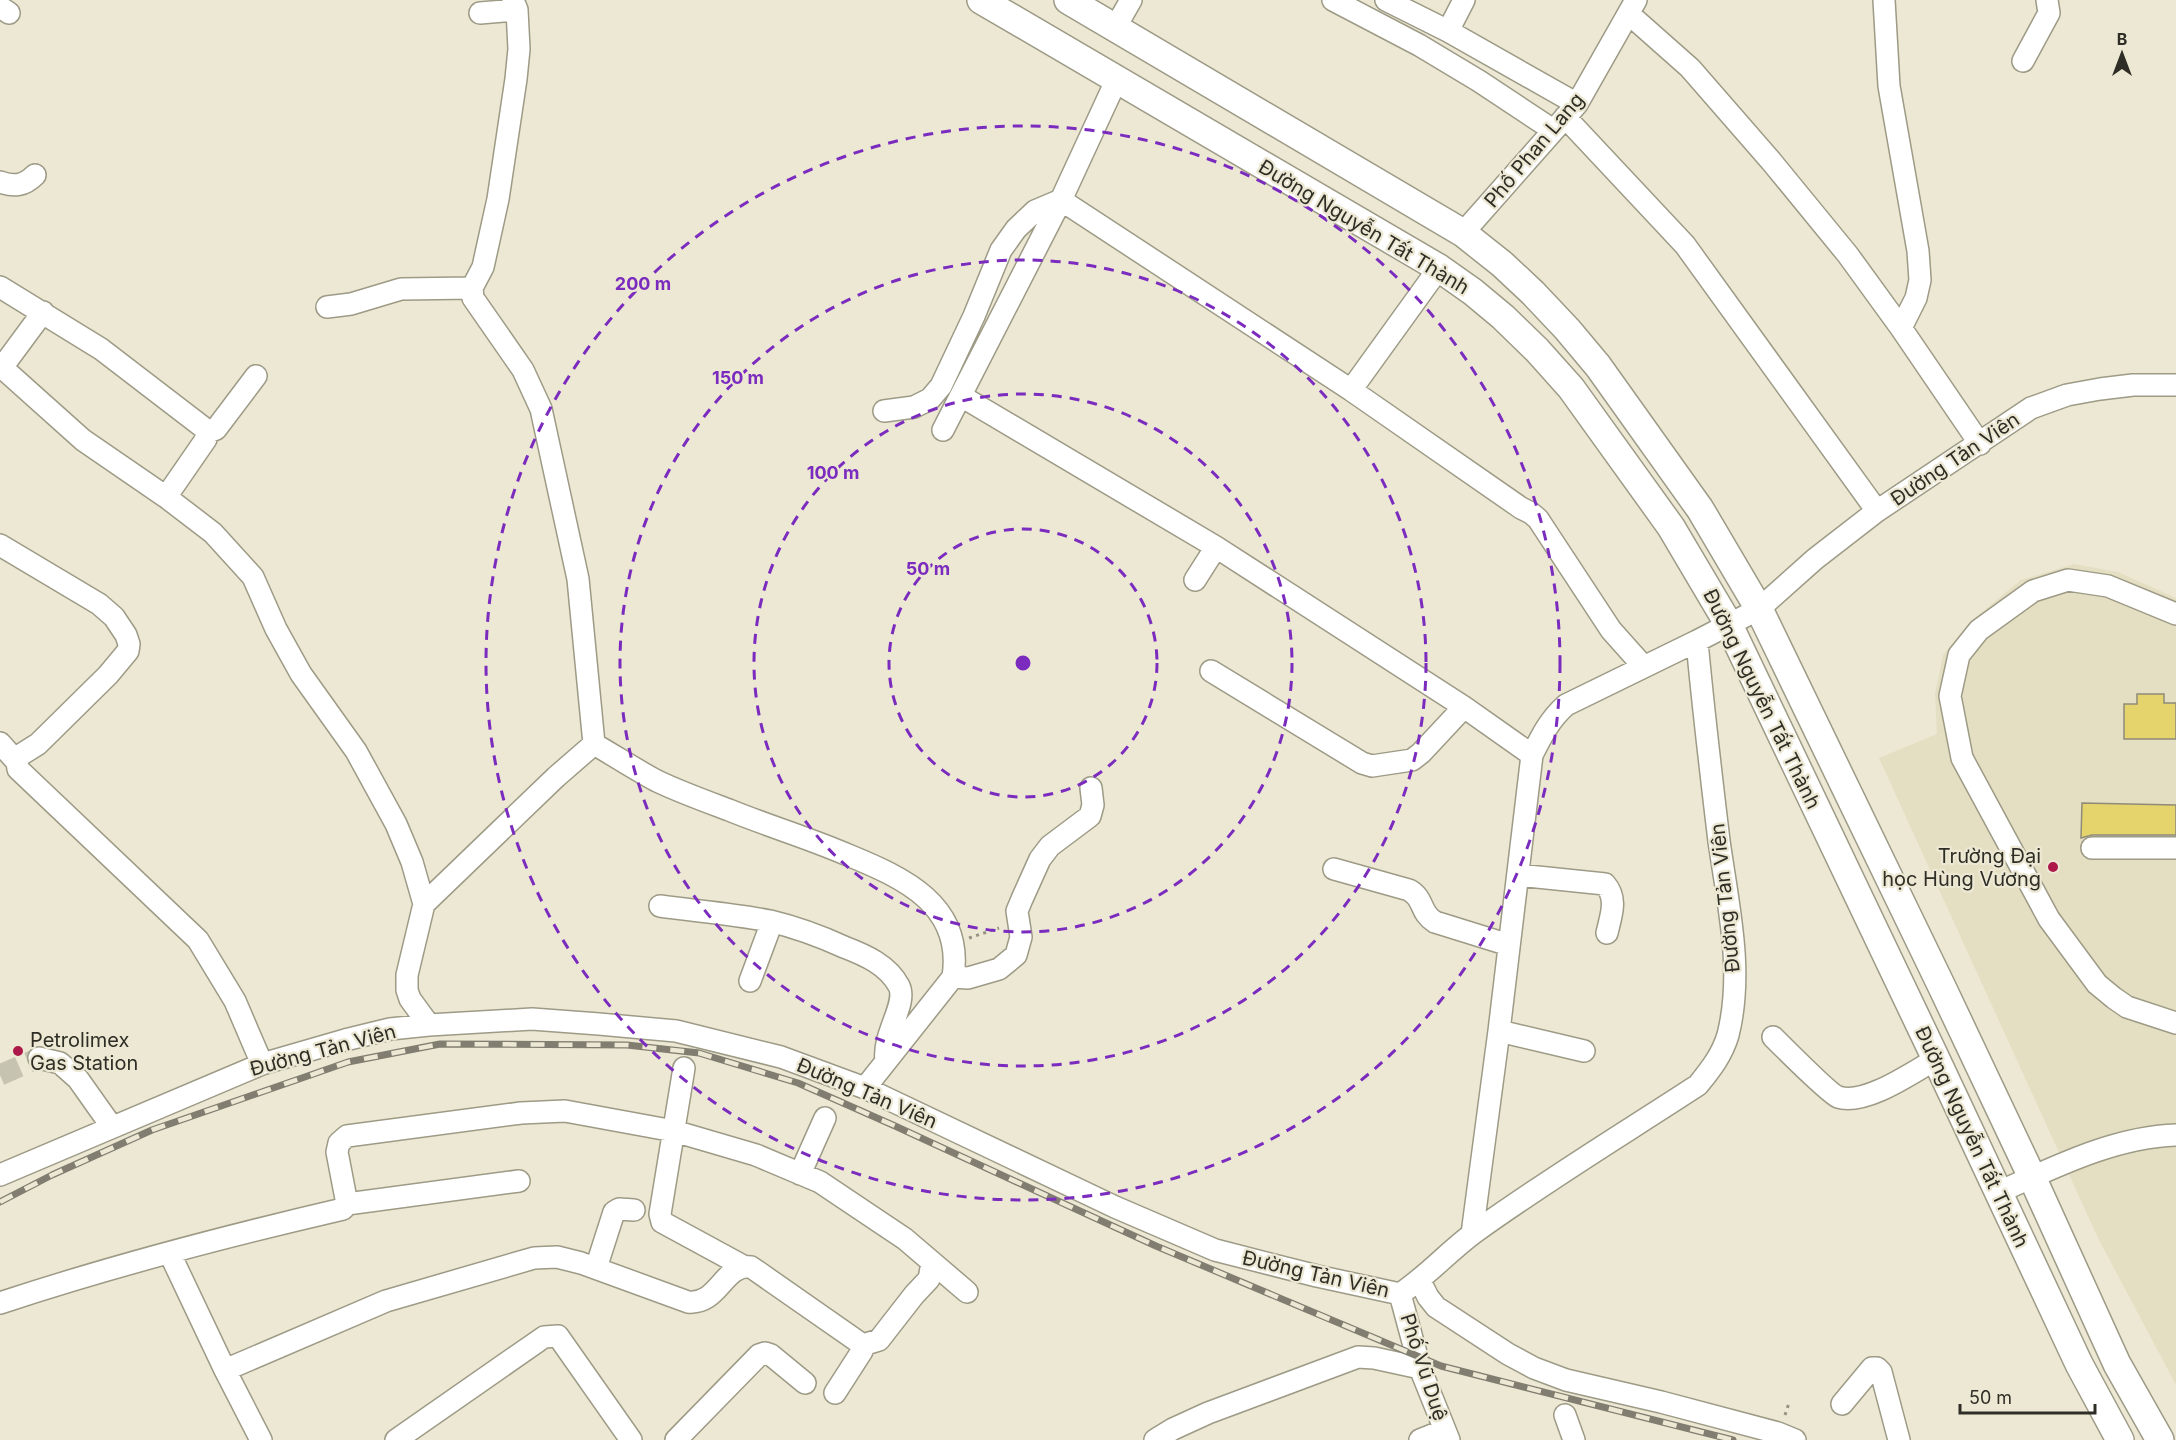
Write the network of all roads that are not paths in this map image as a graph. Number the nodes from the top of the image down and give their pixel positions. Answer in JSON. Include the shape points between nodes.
{"nodes":[{"id":1,"x":981,"y":0,"type":"edge"},
{"id":2,"x":1068,"y":0,"type":"edge"},
{"id":3,"x":1131,"y":0,"type":"edge"},
{"id":4,"x":1333,"y":0,"type":"edge"},
{"id":5,"x":1386,"y":0,"type":"edge"},
{"id":6,"x":1464,"y":0,"type":"edge"},
{"id":7,"x":1884,"y":0,"type":"edge"},
{"id":8,"x":2047,"y":0,"type":"edge"},
{"id":9,"x":515,"y":5,"type":"edge"},
{"id":10,"x":1632,"y":7,"type":"edge"},
{"id":11,"x":480,"y":13,"type":"dead end"},
{"id":12,"x":1115,"y":28,"type":"junction"},
{"id":13,"x":1448,"y":31,"type":"junction"},
{"id":14,"x":2023,"y":61,"type":"dead end"},
{"id":15,"x":1116,"y":81,"type":"junction"},
{"id":16,"x":1565,"y":117,"type":"junction"},
{"id":17,"x":35,"y":175,"type":"dead end"},
{"id":18,"x":0,"y":182,"type":"edge"},
{"id":19,"x":1061,"y":200,"type":"junction"},
{"id":20,"x":1463,"y":233,"type":"junction"},
{"id":21,"x":1440,"y":268,"type":"junction"},
{"id":22,"x":0,"y":287,"type":"edge"},
{"id":23,"x":472,"y":288,"type":"junction"},
{"id":24,"x":327,"y":307,"type":"dead end"},
{"id":25,"x":43,"y":312,"type":"junction"},
{"id":26,"x":1901,"y":328,"type":"junction"},
{"id":27,"x":2,"y":366,"type":"edge"},
{"id":28,"x":256,"y":376,"type":"dead end"},
{"id":29,"x":2176,"y":385,"type":"edge"},
{"id":30,"x":1351,"y":390,"type":"junction"},
{"id":31,"x":961,"y":396,"type":"junction"},
{"id":32,"x":884,"y":411,"type":"dead end"},
{"id":33,"x":943,"y":430,"type":"dead end"},
{"id":34,"x":206,"y":433,"type":"junction"},
{"id":35,"x":1980,"y":444,"type":"junction"},
{"id":36,"x":166,"y":497,"type":"junction"},
{"id":37,"x":1876,"y":511,"type":"junction"},
{"id":38,"x":0,"y":545,"type":"edge"},
{"id":39,"x":1216,"y":547,"type":"junction"},
{"id":40,"x":1195,"y":580,"type":"dead end"},
{"id":41,"x":1759,"y":609,"type":"junction"},
{"id":42,"x":2176,"y":614,"type":"edge"},
{"id":43,"x":1729,"y":625,"type":"junction"},
{"id":44,"x":1697,"y":642,"type":"junction"},
{"id":45,"x":1644,"y":667,"type":"junction"},
{"id":46,"x":1211,"y":671,"type":"dead end"},
{"id":47,"x":1464,"y":707,"type":"junction"},
{"id":48,"x":0,"y":744,"type":"edge"},
{"id":49,"x":594,"y":744,"type":"junction"},
{"id":50,"x":1532,"y":754,"type":"junction"},
{"id":51,"x":17,"y":762,"type":"junction"},
{"id":52,"x":1090,"y":788,"type":"dead end"},
{"id":53,"x":2092,"y":848,"type":"dead end"},
{"id":54,"x":2176,"y":848,"type":"edge"},
{"id":55,"x":1334,"y":869,"type":"dead end"},
{"id":56,"x":1518,"y":875,"type":"junction"},
{"id":57,"x":424,"y":904,"type":"junction"},
{"id":58,"x":660,"y":906,"type":"dead end"},
{"id":59,"x":772,"y":922,"type":"junction"},
{"id":60,"x":1607,"y":933,"type":"dead end"},
{"id":61,"x":1509,"y":945,"type":"junction"},
{"id":62,"x":952,"y":977,"type":"junction"},
{"id":63,"x":750,"y":981,"type":"dead end"},
{"id":64,"x":2176,"y":1023,"type":"edge"},
{"id":65,"x":429,"y":1025,"type":"junction"},
{"id":66,"x":1499,"y":1031,"type":"junction"},
{"id":67,"x":1773,"y":1037,"type":"dead end"},
{"id":68,"x":1584,"y":1051,"type":"dead end"},
{"id":69,"x":39,"y":1058,"type":"tunnel mouth"},
{"id":70,"x":1936,"y":1059,"type":"junction"},
{"id":71,"x":886,"y":1061,"type":"junction"},
{"id":72,"x":262,"y":1064,"type":"junction"},
{"id":73,"x":684,"y":1068,"type":"dead end"},
{"id":74,"x":865,"y":1088,"type":"junction"},
{"id":75,"x":825,"y":1118,"type":"dead end"},
{"id":76,"x":112,"y":1127,"type":"junction"},
{"id":77,"x":674,"y":1131,"type":"junction"},
{"id":78,"x":2176,"y":1135,"type":"edge"},
{"id":79,"x":1,"y":1173,"type":"edge"},
{"id":80,"x":800,"y":1174,"type":"junction"},
{"id":81,"x":2032,"y":1177,"type":"junction"},
{"id":82,"x":519,"y":1181,"type":"dead end"},
{"id":83,"x":1999,"y":1192,"type":"junction"},
{"id":84,"x":347,"y":1204,"type":"junction"},
{"id":85,"x":634,"y":1210,"type":"dead end"},
{"id":86,"x":1472,"y":1234,"type":"junction"},
{"id":87,"x":170,"y":1254,"type":"junction"},
{"id":88,"x":933,"y":1263,"type":"junction"},
{"id":89,"x":743,"y":1266,"type":"junction"},
{"id":90,"x":596,"y":1268,"type":"junction"},
{"id":91,"x":1420,"y":1281,"type":"junction"},
{"id":92,"x":967,"y":1292,"type":"dead end"},
{"id":93,"x":1400,"y":1294,"type":"junction"},
{"id":94,"x":0,"y":1303,"type":"edge"},
{"id":95,"x":860,"y":1343,"type":"junction"},
{"id":96,"x":1420,"y":1368,"type":"junction"},
{"id":97,"x":225,"y":1370,"type":"junction"},
{"id":98,"x":805,"y":1383,"type":"dead end"},
{"id":99,"x":835,"y":1393,"type":"dead end"},
{"id":100,"x":1842,"y":1404,"type":"dead end"},
{"id":101,"x":1565,"y":1415,"type":"dead end"},
{"id":102,"x":1447,"y":1435,"type":"edge"},
{"id":103,"x":2113,"y":1437,"type":"edge"},
{"id":104,"x":261,"y":1440,"type":"edge"},
{"id":105,"x":396,"y":1440,"type":"edge"},
{"id":106,"x":631,"y":1440,"type":"edge"},
{"id":107,"x":676,"y":1440,"type":"edge"},
{"id":108,"x":1155,"y":1440,"type":"edge"},
{"id":109,"x":1420,"y":1440,"type":"edge"},
{"id":110,"x":1574,"y":1440,"type":"edge"},
{"id":111,"x":1795,"y":1440,"type":"edge"},
{"id":112,"x":1899,"y":1440,"type":"edge"},
{"id":113,"x":2160,"y":1440,"type":"edge"}],
"edges":[{"from":1,"to":15,"type":"main road","name":"Đường Nguyễn Tất Thành"},
{"from":2,"to":12,"type":"main road","name":"Đường Nguyễn Tất Thành"},
{"from":3,"to":12,"type":"street"},
{"from":4,"to":16,"type":"street"},
{"from":5,"to":13,"type":"street"},
{"from":6,"to":13,"type":"street"},
{"from":7,"to":26,"type":"street","via":[[1889,86],[1920,280]]},
{"from":8,"to":14,"type":"street","via":[[2049,13]]},
{"from":9,"to":11,"type":"street"},
{"from":9,"to":23,"type":"street","via":[[519,49],[498,198],[483,267]]},
{"from":10,"to":16,"type":"street","name":"Phố Phan Lang"},
{"from":10,"to":26,"type":"street","via":[[1742,127],[1848,255]]},
{"from":12,"to":20,"type":"main road","name":"Đường Nguyễn Tất Thành"},
{"from":13,"to":16,"type":"street"},
{"from":15,"to":19,"type":"street"},
{"from":15,"to":21,"type":"main road","name":"Đường Nguyễn Tất Thành"},
{"from":16,"to":20,"type":"street","name":"Phố Phan Lang"},
{"from":16,"to":37,"type":"street","via":[[1685,245]]},
{"from":17,"to":18,"type":"street","via":[[28,182],[13,186]]},
{"from":19,"to":30,"type":"street"},
{"from":19,"to":31,"type":"street"},
{"from":19,"to":32,"type":"street","via":[[1035,211],[1000,250],[941,386],[930,399],[914,407]]},
{"from":20,"to":41,"type":"main road","name":"Đường Nguyễn Tất Thành","via":[[1533,292],[1598,366],[1700,509]]},
{"from":21,"to":30,"type":"street"},
{"from":21,"to":43,"type":"main road","name":"Đường Nguyễn Tất Thành","via":[[1503,317],[1571,388],[1671,527]]},
{"from":22,"to":25,"type":"street"},
{"from":23,"to":24,"type":"street","via":[[401,289]]},
{"from":23,"to":49,"type":"street","via":[[473,298],[523,370],[541,409],[578,579]]},
{"from":25,"to":27,"type":"street"},
{"from":25,"to":34,"type":"street","via":[[101,349]]},
{"from":26,"to":35,"type":"street"},
{"from":27,"to":36,"type":"street","via":[[84,440]]},
{"from":28,"to":34,"type":"street","via":[[216,429]]},
{"from":29,"to":35,"type":"street","name":"Đường Tản Viên","via":[[2133,385],[2067,395],[2031,408]]},
{"from":30,"to":45,"type":"street","via":[[1538,519],[1611,630]]},
{"from":31,"to":33,"type":"street"},
{"from":31,"to":39,"type":"street"},
{"from":34,"to":36,"type":"street","via":[[206,439]]},
{"from":35,"to":37,"type":"street","name":"Đường Tản Viên"},
{"from":36,"to":57,"type":"street","via":[[213,534],[253,577],[301,674],[356,751],[396,824]]},
{"from":37,"to":41,"type":"street","name":"Đường Tản Viên"},
{"from":38,"to":51,"type":"street","via":[[99,604],[114,617],[129,644],[128,651],[108,675]]},
{"from":39,"to":40,"type":"street"},
{"from":39,"to":47,"type":"street"},
{"from":41,"to":43,"type":"street","name":"Đường Tản Viên"},
{"from":41,"to":81,"type":"main road","name":"Đường Nguyễn Tất Thành"},
{"from":42,"to":64,"type":"street","via":[[2108,586],[2068,580],[2033,591],[1979,630],[1959,655],[1950,696],[1962,758],[2049,919],[2097,984],[2114,998]]},
{"from":43,"to":44,"type":"street","name":"Đường Tản Viên"},
{"from":43,"to":70,"type":"main road","name":"Đường Nguyễn Tất Thành"},
{"from":44,"to":45,"type":"street"},
{"from":44,"to":86,"type":"street","name":"Đường Tản Viên","via":[[1736,958],[1727,1036],[1717,1062],[1698,1085]]},
{"from":45,"to":50,"type":"street","via":[[1566,705],[1545,729]]},
{"from":46,"to":47,"type":"street","via":[[1362,764],[1372,766],[1412,760]]},
{"from":47,"to":50,"type":"street"},
{"from":48,"to":51,"type":"street"},
{"from":49,"to":57,"type":"street"},
{"from":49,"to":62,"type":"street","via":[[657,781],[824,844],[889,872],[915,888],[936,909],[953,944],[956,958]]},
{"from":50,"to":56,"type":"street"},
{"from":51,"to":72,"type":"street","via":[[18,769],[198,940],[235,1001]]},
{"from":52,"to":62,"type":"street","via":[[1090,816],[1050,846],[1022,899],[1017,911],[1021,937],[1016,955],[999,969],[968,978]]},
{"from":53,"to":54,"type":"street"},
{"from":55,"to":61,"type":"street","via":[[1409,890],[1417,894],[1426,917],[1435,922]]},
{"from":56,"to":60,"type":"street","via":[[1605,884],[1614,901]]},
{"from":56,"to":61,"type":"street"},
{"from":57,"to":65,"type":"street","via":[[407,990]]},
{"from":58,"to":59,"type":"street"},
{"from":59,"to":63,"type":"street"},
{"from":59,"to":71,"type":"street","via":[[869,957],[894,980],[902,999],[886,1039]]},
{"from":61,"to":66,"type":"street"},
{"from":62,"to":71,"type":"street"},
{"from":65,"to":72,"type":"street","name":"Đường Tản Viên","via":[[390,1029]]},
{"from":65,"to":74,"type":"street","name":"Đường Tản Viên","via":[[532,1019],[676,1031],[781,1057]]},
{"from":66,"to":68,"type":"street"},
{"from":66,"to":86,"type":"street"},
{"from":67,"to":70,"type":"street","via":[[1836,1097],[1853,1099],[1876,1092]]},
{"from":69,"to":76,"type":"street","via":[[60,1063],[78,1078]]},
{"from":70,"to":83,"type":"main road","name":"Đường Nguyễn Tất Thành"},
{"from":71,"to":74,"type":"street"},
{"from":72,"to":76,"type":"street","name":"Đường Tản Viên"},
{"from":73,"to":77,"type":"street"},
{"from":74,"to":93,"type":"street","name":"Đường Tản Viên","via":[[1215,1250]]},
{"from":75,"to":80,"type":"street"},
{"from":76,"to":79,"type":"street","name":"Đường Tản Viên"},
{"from":77,"to":80,"type":"street","via":[[756,1155]]},
{"from":77,"to":84,"type":"street","via":[[565,1111],[521,1113],[347,1136],[339,1143],[337,1152]]},
{"from":77,"to":89,"type":"street","via":[[660,1214],[662,1222]]},
{"from":78,"to":81,"type":"street","via":[[2149,1136],[2115,1145]]},
{"from":80,"to":88,"type":"street","via":[[820,1182],[905,1239]]},
{"from":81,"to":83,"type":"street"},
{"from":81,"to":113,"type":"main road","name":"Đường Nguyễn Tất Thành","via":[[2116,1364]]},
{"from":82,"to":84,"type":"street"},
{"from":83,"to":103,"type":"main road","name":"Đường Nguyễn Tất Thành"},
{"from":84,"to":87,"type":"street","via":[[343,1209]]},
{"from":85,"to":90,"type":"street","via":[[614,1212]]},
{"from":86,"to":91,"type":"street","name":"Đường Tản Viên"},
{"from":87,"to":94,"type":"street"},
{"from":87,"to":97,"type":"street"},
{"from":88,"to":92,"type":"street"},
{"from":88,"to":95,"type":"street","via":[[929,1279],[879,1340]]},
{"from":89,"to":90,"type":"street","via":[[698,1303]]},
{"from":89,"to":95,"type":"street","via":[[751,1267]]},
{"from":90,"to":97,"type":"street","via":[[557,1257],[534,1258],[386,1301]]},
{"from":91,"to":93,"type":"street","name":"Đường Tản Viên"},
{"from":91,"to":111,"type":"street","via":[[1436,1307],[1534,1368],[1566,1380]]},
{"from":93,"to":96,"type":"street","name":"Phố Vũ Duệ"},
{"from":95,"to":99,"type":"street","via":[[862,1351]]},
{"from":96,"to":102,"type":"street","name":"Phố Vũ Duệ"},
{"from":96,"to":108,"type":"street","via":[[1358,1357],[1208,1413]]},
{"from":97,"to":104,"type":"street"},
{"from":98,"to":107,"type":"street","via":[[771,1355],[759,1355]]},
{"from":100,"to":112,"type":"street","via":[[1872,1368],[1877,1368]]},
{"from":101,"to":110,"type":"street"},
{"from":102,"to":109,"type":"street"},
{"from":105,"to":106,"type":"street","via":[[551,1335],[558,1336]]}]}
